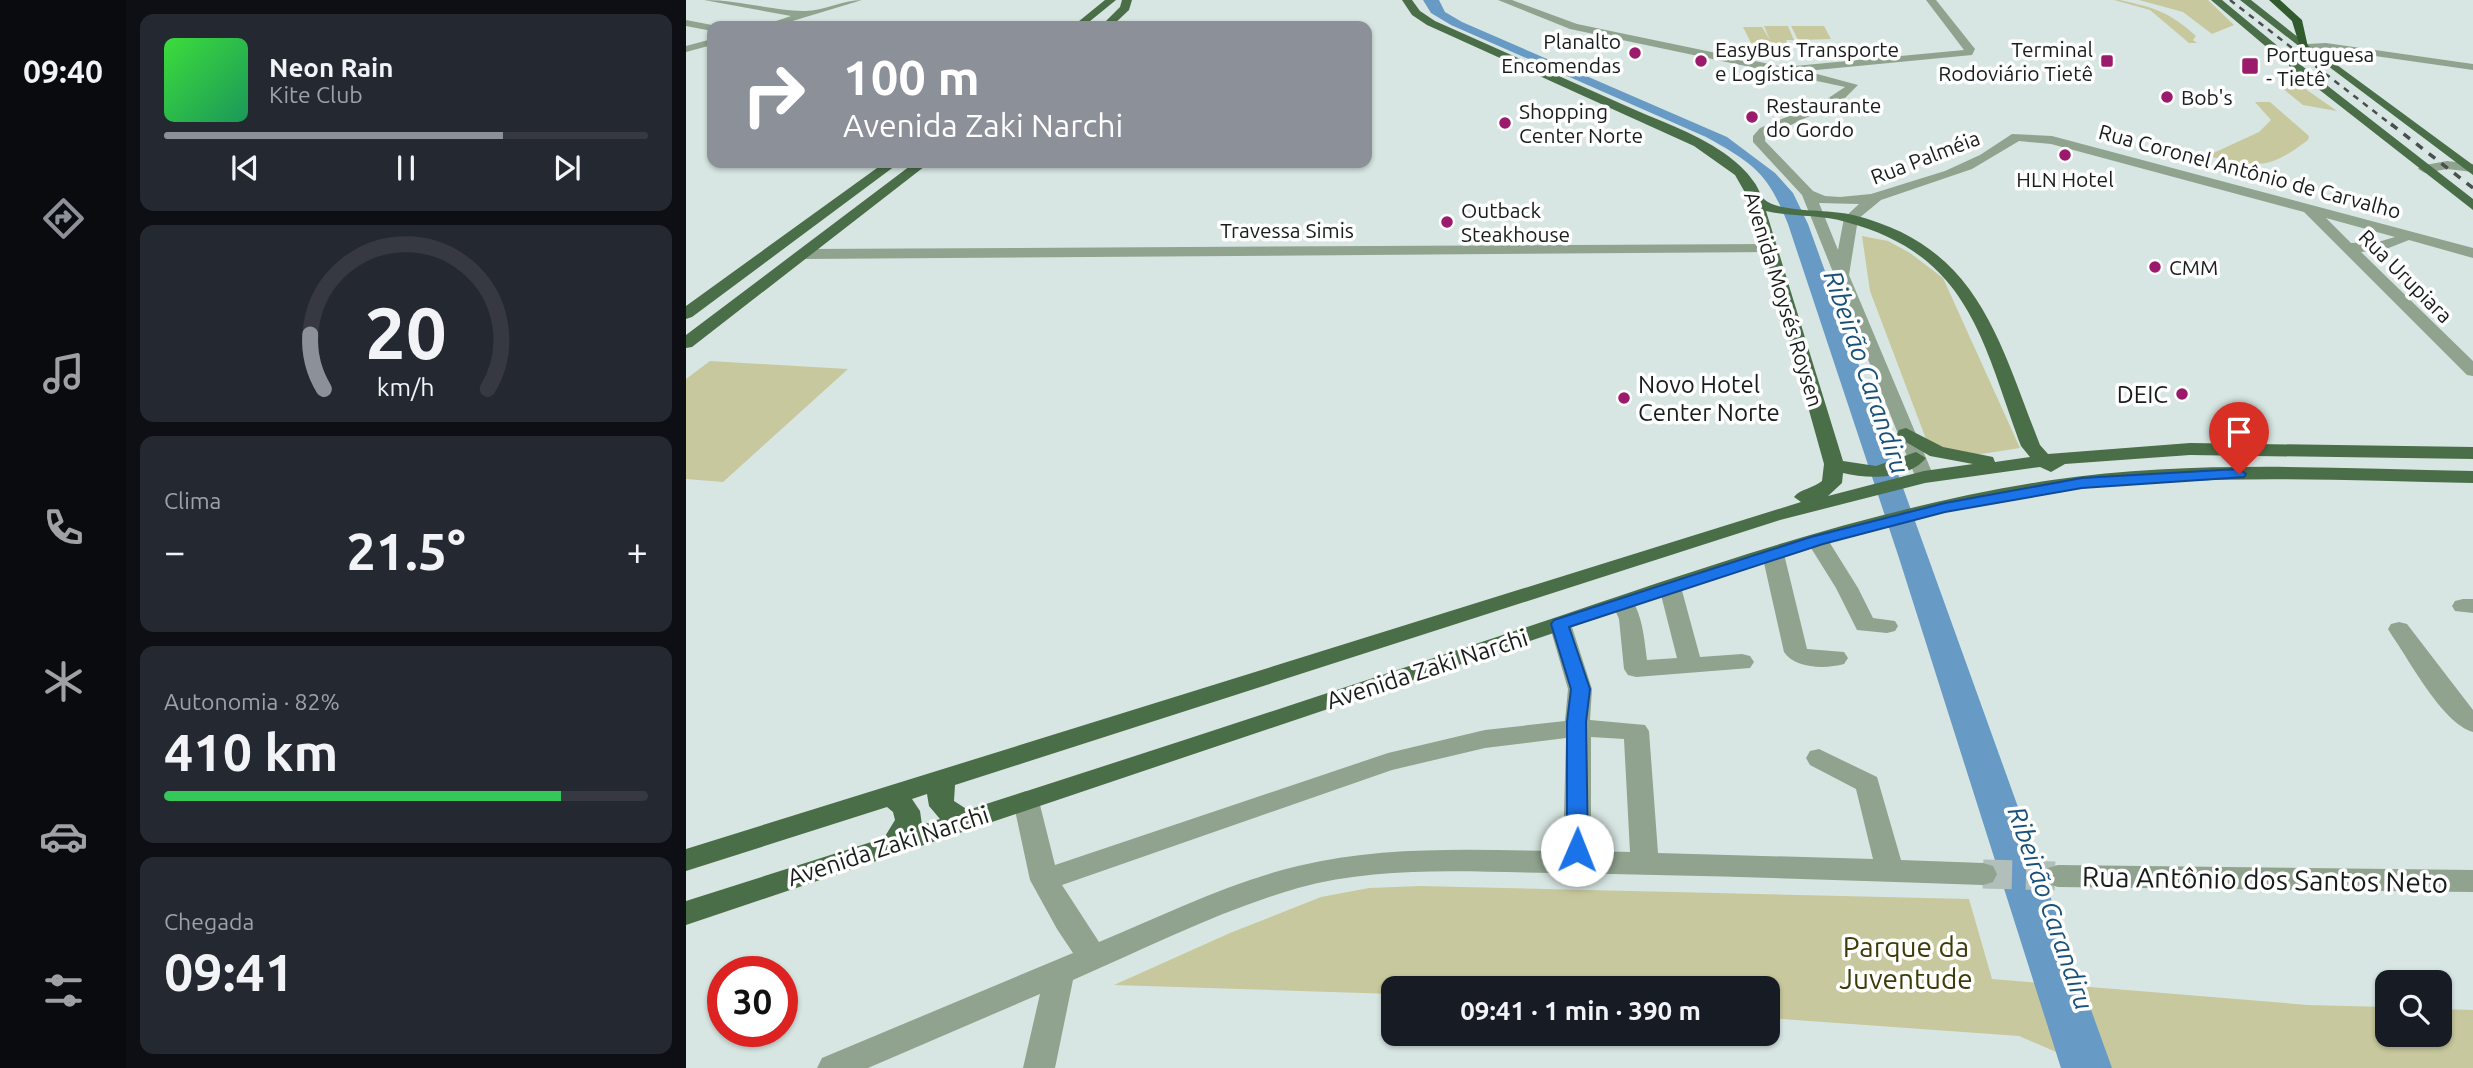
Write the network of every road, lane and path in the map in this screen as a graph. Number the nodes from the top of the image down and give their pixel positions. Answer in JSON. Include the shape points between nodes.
{"nodes":[{"id":1,"x":709,"y":0,"type":"edge"},
{"id":2,"x":781,"y":0,"type":"edge"},
{"id":3,"x":857,"y":0,"type":"edge"},
{"id":4,"x":1111,"y":0,"type":"edge"},
{"id":5,"x":1126,"y":0,"type":"edge"},
{"id":6,"x":1407,"y":0,"type":"edge"},
{"id":7,"x":1503,"y":0,"type":"edge"},
{"id":8,"x":1931,"y":0,"type":"edge"},
{"id":9,"x":2216,"y":0,"type":"edge"},
{"id":10,"x":2245,"y":0,"type":"edge"},
{"id":11,"x":2274,"y":0,"type":"edge"},
{"id":12,"x":732,"y":1,"type":"edge"},
{"id":13,"x":756,"y":7,"type":"junction"},
{"id":14,"x":807,"y":15,"type":"junction"},
{"id":15,"x":1118,"y":18,"type":"junction"},
{"id":16,"x":784,"y":21,"type":"edge"},
{"id":17,"x":1087,"y":21,"type":"edge"},
{"id":18,"x":1092,"y":21,"type":"edge"},
{"id":19,"x":1113,"y":21,"type":"edge"},
{"id":20,"x":686,"y":23,"type":"edge"},
{"id":21,"x":707,"y":27,"type":"edge"},
{"id":22,"x":707,"y":43,"type":"edge"},
{"id":23,"x":2305,"y":46,"type":"junction"},
{"id":24,"x":686,"y":49,"type":"edge"},
{"id":25,"x":2473,"y":67,"type":"edge"},
{"id":26,"x":1784,"y":70,"type":"junction"},
{"id":27,"x":2016,"y":137,"type":"joint"},
{"id":28,"x":885,"y":168,"type":"edge"},
{"id":29,"x":916,"y":168,"type":"edge"},
{"id":30,"x":2425,"y":169,"type":"junction"},
{"id":31,"x":2471,"y":169,"type":"edge"},
{"id":32,"x":1808,"y":194,"type":"junction"},
{"id":33,"x":1876,"y":197,"type":"junction"},
{"id":34,"x":1761,"y":204,"type":"junction"},
{"id":35,"x":2473,"y":206,"type":"edge"},
{"id":36,"x":2310,"y":210,"type":"junction"},
{"id":37,"x":1810,"y":213,"type":"junction"},
{"id":38,"x":1851,"y":218,"type":"junction"},
{"id":39,"x":2407,"y":235,"type":"junction"},
{"id":40,"x":2347,"y":247,"type":"junction"},
{"id":41,"x":1770,"y":249,"type":"junction"},
{"id":42,"x":2473,"y":253,"type":"edge"},
{"id":43,"x":804,"y":254,"type":"junction"},
{"id":44,"x":1842,"y":274,"type":"junction"},
{"id":45,"x":686,"y":314,"type":"edge"},
{"id":46,"x":686,"y":343,"type":"edge"},
{"id":47,"x":2465,"y":355,"type":"edge"},
{"id":48,"x":2473,"y":371,"type":"edge"},
{"id":49,"x":1906,"y":434,"type":"junction"},
{"id":50,"x":2473,"y":453,"type":"edge"},
{"id":51,"x":2043,"y":461,"type":"junction"},
{"id":52,"x":2020,"y":464,"type":"junction"},
{"id":53,"x":1838,"y":466,"type":"junction"},
{"id":54,"x":1917,"y":471,"type":"junction"},
{"id":55,"x":2473,"y":477,"type":"edge"},
{"id":56,"x":2082,"y":483,"type":"junction"},
{"id":57,"x":1773,"y":516,"type":"junction"},
{"id":58,"x":1895,"y":519,"type":"junction"},
{"id":59,"x":1817,"y":540,"type":"junction"},
{"id":60,"x":1773,"y":554,"type":"junction"},
{"id":61,"x":1670,"y":587,"type":"junction"},
{"id":62,"x":1623,"y":603,"type":"junction"},
{"id":63,"x":1560,"y":624,"type":"junction"},
{"id":64,"x":1887,"y":626,"type":"dead end"},
{"id":65,"x":2399,"y":629,"type":"dead end"},
{"id":66,"x":1836,"y":658,"type":"dead end"},
{"id":67,"x":1742,"y":662,"type":"dead end"},
{"id":68,"x":1690,"y":666,"type":"junction"},
{"id":69,"x":2473,"y":723,"type":"edge"},
{"id":70,"x":1578,"y":728,"type":"junction"},
{"id":71,"x":1819,"y":758,"type":"dead end"},
{"id":72,"x":944,"y":779,"type":"junction"},
{"id":73,"x":890,"y":796,"type":"junction"},
{"id":74,"x":1026,"y":801,"type":"junction"},
{"id":75,"x":967,"y":820,"type":"junction"},
{"id":76,"x":894,"y":844,"type":"junction"},
{"id":77,"x":686,"y":860,"type":"edge"},
{"id":78,"x":1577,"y":862,"type":"junction"},
{"id":79,"x":1645,"y":863,"type":"junction"},
{"id":80,"x":1890,"y":871,"type":"junction"},
{"id":81,"x":1983,"y":874,"type":"tunnel mouth"},
{"id":82,"x":2058,"y":876,"type":"tunnel mouth"},
{"id":83,"x":1044,"y":880,"type":"junction"},
{"id":84,"x":2473,"y":881,"type":"edge"},
{"id":85,"x":686,"y":912,"type":"edge"},
{"id":86,"x":1093,"y":957,"type":"junction"},
{"id":87,"x":1060,"y":971,"type":"junction"},
{"id":88,"x":833,"y":1068,"type":"edge"},
{"id":89,"x":1039,"y":1068,"type":"edge"}],
"edges":[{"from":1,"to":12,"type":"street"},
{"from":2,"to":13,"type":"street"},
{"from":3,"to":14,"type":"street"},
{"from":4,"to":17,"type":"main road"},
{"from":5,"to":15,"type":"main road"},
{"from":6,"to":34,"type":"main road","name":"Avenida Moysés Roysen","via":[[1431,23],[1713,151],[1748,182]]},
{"from":7,"to":26,"type":"street","via":[[1574,27]]},
{"from":8,"to":26,"type":"street","via":[[1970,51],[1955,57]]},
{"from":9,"to":30,"type":"main road"},
{"from":10,"to":23,"type":"main road"},
{"from":11,"to":23,"type":"highway","via":[[2297,20]]},
{"from":12,"to":13,"type":"street"},
{"from":13,"to":14,"type":"street"},
{"from":14,"to":16,"type":"street"},
{"from":15,"to":18,"type":"main road","via":[[1109,15]]},
{"from":15,"to":19,"type":"main road"},
{"from":20,"to":21,"type":"street"},
{"from":22,"to":24,"type":"street"},
{"from":23,"to":25,"type":"street"},
{"from":23,"to":31,"type":"main road"},
{"from":26,"to":32,"type":"street","name":"Avenida Moysés Roysen","via":[[1852,85],[1828,104],[1759,136],[1759,142]]},
{"from":27,"to":33,"type":"street","name":"Rua Palméia","via":[[1976,162]]},
{"from":27,"to":36,"type":"street","name":"Rua Coronel Antônio de Carvalho","via":[[2052,140]]},
{"from":28,"to":45,"type":"main road"},
{"from":29,"to":43,"type":"main road"},
{"from":30,"to":31,"type":"street","via":[[2440,165]]},
{"from":30,"to":35,"type":"main road"},
{"from":32,"to":33,"type":"street","via":[[1831,201]]},
{"from":32,"to":37,"type":"street","name":"Avenida Moysés Roysen"},
{"from":33,"to":38,"type":"street","name":"Rua Palméia"},
{"from":34,"to":37,"type":"main road"},
{"from":34,"to":41,"type":"main road","name":"Avenida Moysés Roysen"},
{"from":36,"to":39,"type":"street","name":"Rua Coronel Antônio de Carvalho"},
{"from":36,"to":40,"type":"street","name":"Rua Urupiara"},
{"from":37,"to":38,"type":"main road"},
{"from":37,"to":44,"type":"street","name":"Avenida Moysés Roysen"},
{"from":38,"to":44,"type":"street"},
{"from":38,"to":51,"type":"main road","via":[[1912,243],[1963,289],[2031,446]]},
{"from":39,"to":40,"type":"street","via":[[2379,246]]},
{"from":39,"to":42,"type":"street","name":"Rua Coronel Antônio de Carvalho"},
{"from":40,"to":47,"type":"street","name":"Rua Urupiara"},
{"from":41,"to":43,"type":"street","name":"Travessa Simis"},
{"from":41,"to":53,"type":"main road","name":"Avenida Moysés Roysen"},
{"from":43,"to":46,"type":"main road"},
{"from":44,"to":49,"type":"street","name":"Avenida Moysés Roysen"},
{"from":47,"to":48,"type":"street","name":"Rua Urupiara"},
{"from":49,"to":52,"type":"main road","via":[[1957,457]]},
{"from":49,"to":54,"type":"street","name":"Avenida Moysés Roysen"},
{"from":50,"to":51,"type":"main road","name":"Avenida Zaki Narchi","via":[[2190,449]]},
{"from":51,"to":52,"type":"main road","name":"Avenida Zaki Narchi"},
{"from":51,"to":56,"type":"main road"},
{"from":52,"to":54,"type":"main road","name":"Avenida Zaki Narchi"},
{"from":53,"to":54,"type":"main road","via":[[1864,472]]},
{"from":53,"to":57,"type":"main road","via":[[1832,483],[1822,491],[1791,502]]},
{"from":54,"to":57,"type":"main road","name":"Avenida Zaki Narchi"},
{"from":54,"to":58,"type":"main road","via":[[1924,493]]},
{"from":55,"to":56,"type":"main road","name":"Avenida Zaki Narchi","via":[[2239,474]]},
{"from":56,"to":58,"type":"main road","name":"Avenida Zaki Narchi"},
{"from":57,"to":72,"type":"main road","name":"Avenida Zaki Narchi"},
{"from":58,"to":59,"type":"main road","name":"Avenida Zaki Narchi"},
{"from":59,"to":60,"type":"main road","name":"Avenida Zaki Narchi"},
{"from":59,"to":64,"type":"street","via":[[1865,625]]},
{"from":60,"to":61,"type":"main road","name":"Avenida Zaki Narchi"},
{"from":60,"to":66,"type":"street","via":[[1796,652],[1802,657]]},
{"from":61,"to":62,"type":"main road","name":"Avenida Zaki Narchi"},
{"from":61,"to":68,"type":"street"},
{"from":62,"to":63,"type":"main road","name":"Avenida Zaki Narchi"},
{"from":62,"to":68,"type":"street","via":[[1630,619],[1636,669]]},
{"from":63,"to":70,"type":"street","via":[[1580,689]]},
{"from":63,"to":74,"type":"main road","name":"Avenida Zaki Narchi"},
{"from":65,"to":69,"type":"street","via":[[2458,711]]},
{"from":67,"to":68,"type":"street"},
{"from":70,"to":78,"type":"street"},
{"from":70,"to":79,"type":"street","via":[[1636,730]]},
{"from":70,"to":83,"type":"street","via":[[1485,739],[1388,762]]},
{"from":71,"to":80,"type":"street","via":[[1868,785]]},
{"from":72,"to":73,"type":"main road","name":"Avenida Zaki Narchi"},
{"from":72,"to":75,"type":"main road","via":[[941,806]]},
{"from":73,"to":76,"type":"main road","via":[[901,802],[909,825]]},
{"from":73,"to":77,"type":"main road","name":"Avenida Zaki Narchi"},
{"from":74,"to":75,"type":"main road","name":"Avenida Zaki Narchi"},
{"from":74,"to":83,"type":"street"},
{"from":75,"to":76,"type":"main road","name":"Avenida Zaki Narchi"},
{"from":76,"to":85,"type":"main road","name":"Avenida Zaki Narchi"},
{"from":78,"to":79,"type":"street"},
{"from":78,"to":86,"type":"street","via":[[1423,860],[1297,877]]},
{"from":79,"to":80,"type":"street"},
{"from":80,"to":81,"type":"street"},
{"from":82,"to":84,"type":"street","name":"Rua Antônio dos Santos Neto"},
{"from":83,"to":86,"type":"street"},
{"from":86,"to":87,"type":"street"},
{"from":87,"to":88,"type":"street"},
{"from":87,"to":89,"type":"street"}]}
